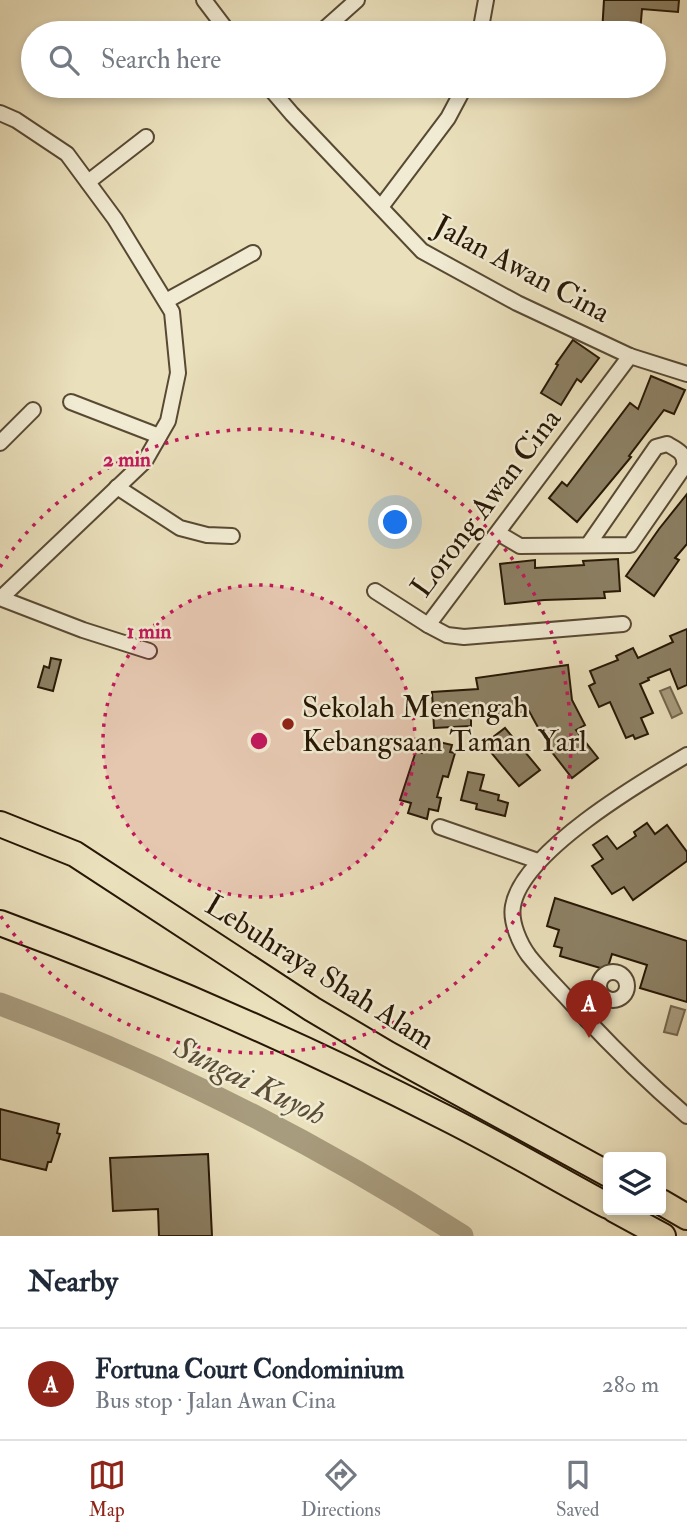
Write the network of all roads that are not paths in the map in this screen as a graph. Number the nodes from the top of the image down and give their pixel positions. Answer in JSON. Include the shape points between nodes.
{"nodes":[{"id":1,"x":204,"y":0,"type":"edge"},
{"id":2,"x":357,"y":0,"type":"edge"},
{"id":3,"x":486,"y":0,"type":"edge"},
{"id":4,"x":220,"y":21,"type":"edge"},
{"id":5,"x":333,"y":21,"type":"edge"},
{"id":6,"x":482,"y":21,"type":"edge"},
{"id":7,"x":278,"y":98,"type":"edge"},
{"id":8,"x":459,"y":98,"type":"edge"},
{"id":9,"x":0,"y":113,"type":"edge"},
{"id":10,"x":146,"y":137,"type":"dead end"},
{"id":11,"x":88,"y":182,"type":"junction"},
{"id":12,"x":381,"y":207,"type":"junction"},
{"id":13,"x":253,"y":253,"type":"dead end"},
{"id":14,"x":166,"y":301,"type":"junction"},
{"id":15,"x":629,"y":355,"type":"junction"},
{"id":16,"x":687,"y":374,"type":"edge"},
{"id":17,"x":71,"y":402,"type":"dead end"},
{"id":18,"x":33,"y":410,"type":"dead end"},
{"id":19,"x":159,"y":436,"type":"junction"},
{"id":20,"x":0,"y":443,"type":"edge"},
{"id":21,"x":117,"y":487,"type":"junction"},
{"id":22,"x":498,"y":533,"type":"junction"},
{"id":23,"x":232,"y":536,"type":"dead end"},
{"id":24,"x":587,"y":545,"type":"junction"},
{"id":25,"x":375,"y":591,"type":"dead end"},
{"id":26,"x":0,"y":598,"type":"edge"},
{"id":27,"x":623,"y":624,"type":"dead end"},
{"id":28,"x":428,"y":625,"type":"junction"},
{"id":29,"x":149,"y":651,"type":"dead end"},
{"id":30,"x":687,"y":755,"type":"edge"},
{"id":31,"x":0,"y":824,"type":"edge"},
{"id":32,"x":440,"y":827,"type":"dead end"},
{"id":33,"x":538,"y":861,"type":"junction"},
{"id":34,"x":0,"y":923,"type":"edge"},
{"id":35,"x":606,"y":998,"type":"dead end"},
{"id":36,"x":587,"y":1020,"type":"junction"},
{"id":37,"x":687,"y":1116,"type":"edge"},
{"id":38,"x":603,"y":1171,"type":"edge"},
{"id":39,"x":603,"y":1203,"type":"edge"},
{"id":40,"x":666,"y":1205,"type":"edge"},
{"id":41,"x":624,"y":1215,"type":"edge"},
{"id":42,"x":687,"y":1217,"type":"edge"},
{"id":43,"x":663,"y":1236,"type":"edge"}],
"edges":[{"from":1,"to":4,"type":"street"},
{"from":2,"to":5,"type":"street"},
{"from":3,"to":6,"type":"street"},
{"from":7,"to":12,"type":"street","name":"Jalan Awan Cina"},
{"from":8,"to":12,"type":"street"},
{"from":9,"to":11,"type":"street","via":[[67,154]]},
{"from":10,"to":11,"type":"street"},
{"from":11,"to":14,"type":"street"},
{"from":12,"to":15,"type":"street","name":"Jalan Awan Cina","via":[[422,251],[517,303]]},
{"from":13,"to":14,"type":"street"},
{"from":14,"to":19,"type":"street","via":[[172,312],[178,373],[168,421]]},
{"from":15,"to":16,"type":"street","name":"Jalan Awan Cina"},
{"from":15,"to":22,"type":"street","name":"Lorong Awan Cina"},
{"from":17,"to":19,"type":"street"},
{"from":18,"to":20,"type":"street"},
{"from":19,"to":21,"type":"street","via":[[145,461]]},
{"from":21,"to":23,"type":"street","via":[[180,528]]},
{"from":21,"to":26,"type":"street"},
{"from":22,"to":24,"type":"street","via":[[520,546]]},
{"from":22,"to":28,"type":"street","name":"Lorong Awan Cina"},
{"from":24,"to":24,"type":"street","via":[[656,447],[667,444],[682,453],[684,467],[630,545]]},
{"from":25,"to":28,"type":"street"},
{"from":26,"to":29,"type":"street"},
{"from":27,"to":28,"type":"street","name":"Lorong Awan Cina","via":[[464,637]]},
{"from":30,"to":33,"type":"street","via":[[631,788]]},
{"from":31,"to":38,"type":"highway","name":"Lebuhraya Shah Alam","via":[[75,854],[312,1009]]},
{"from":32,"to":33,"type":"street"},
{"from":33,"to":36,"type":"street","via":[[520,886],[512,908],[516,930],[528,955]]},
{"from":34,"to":39,"type":"highway","via":[[259,1029],[445,1118]]},
{"from":35,"to":36,"type":"street"},
{"from":36,"to":37,"type":"street"},
{"from":40,"to":42,"type":"highway"},
{"from":41,"to":43,"type":"highway"}]}
